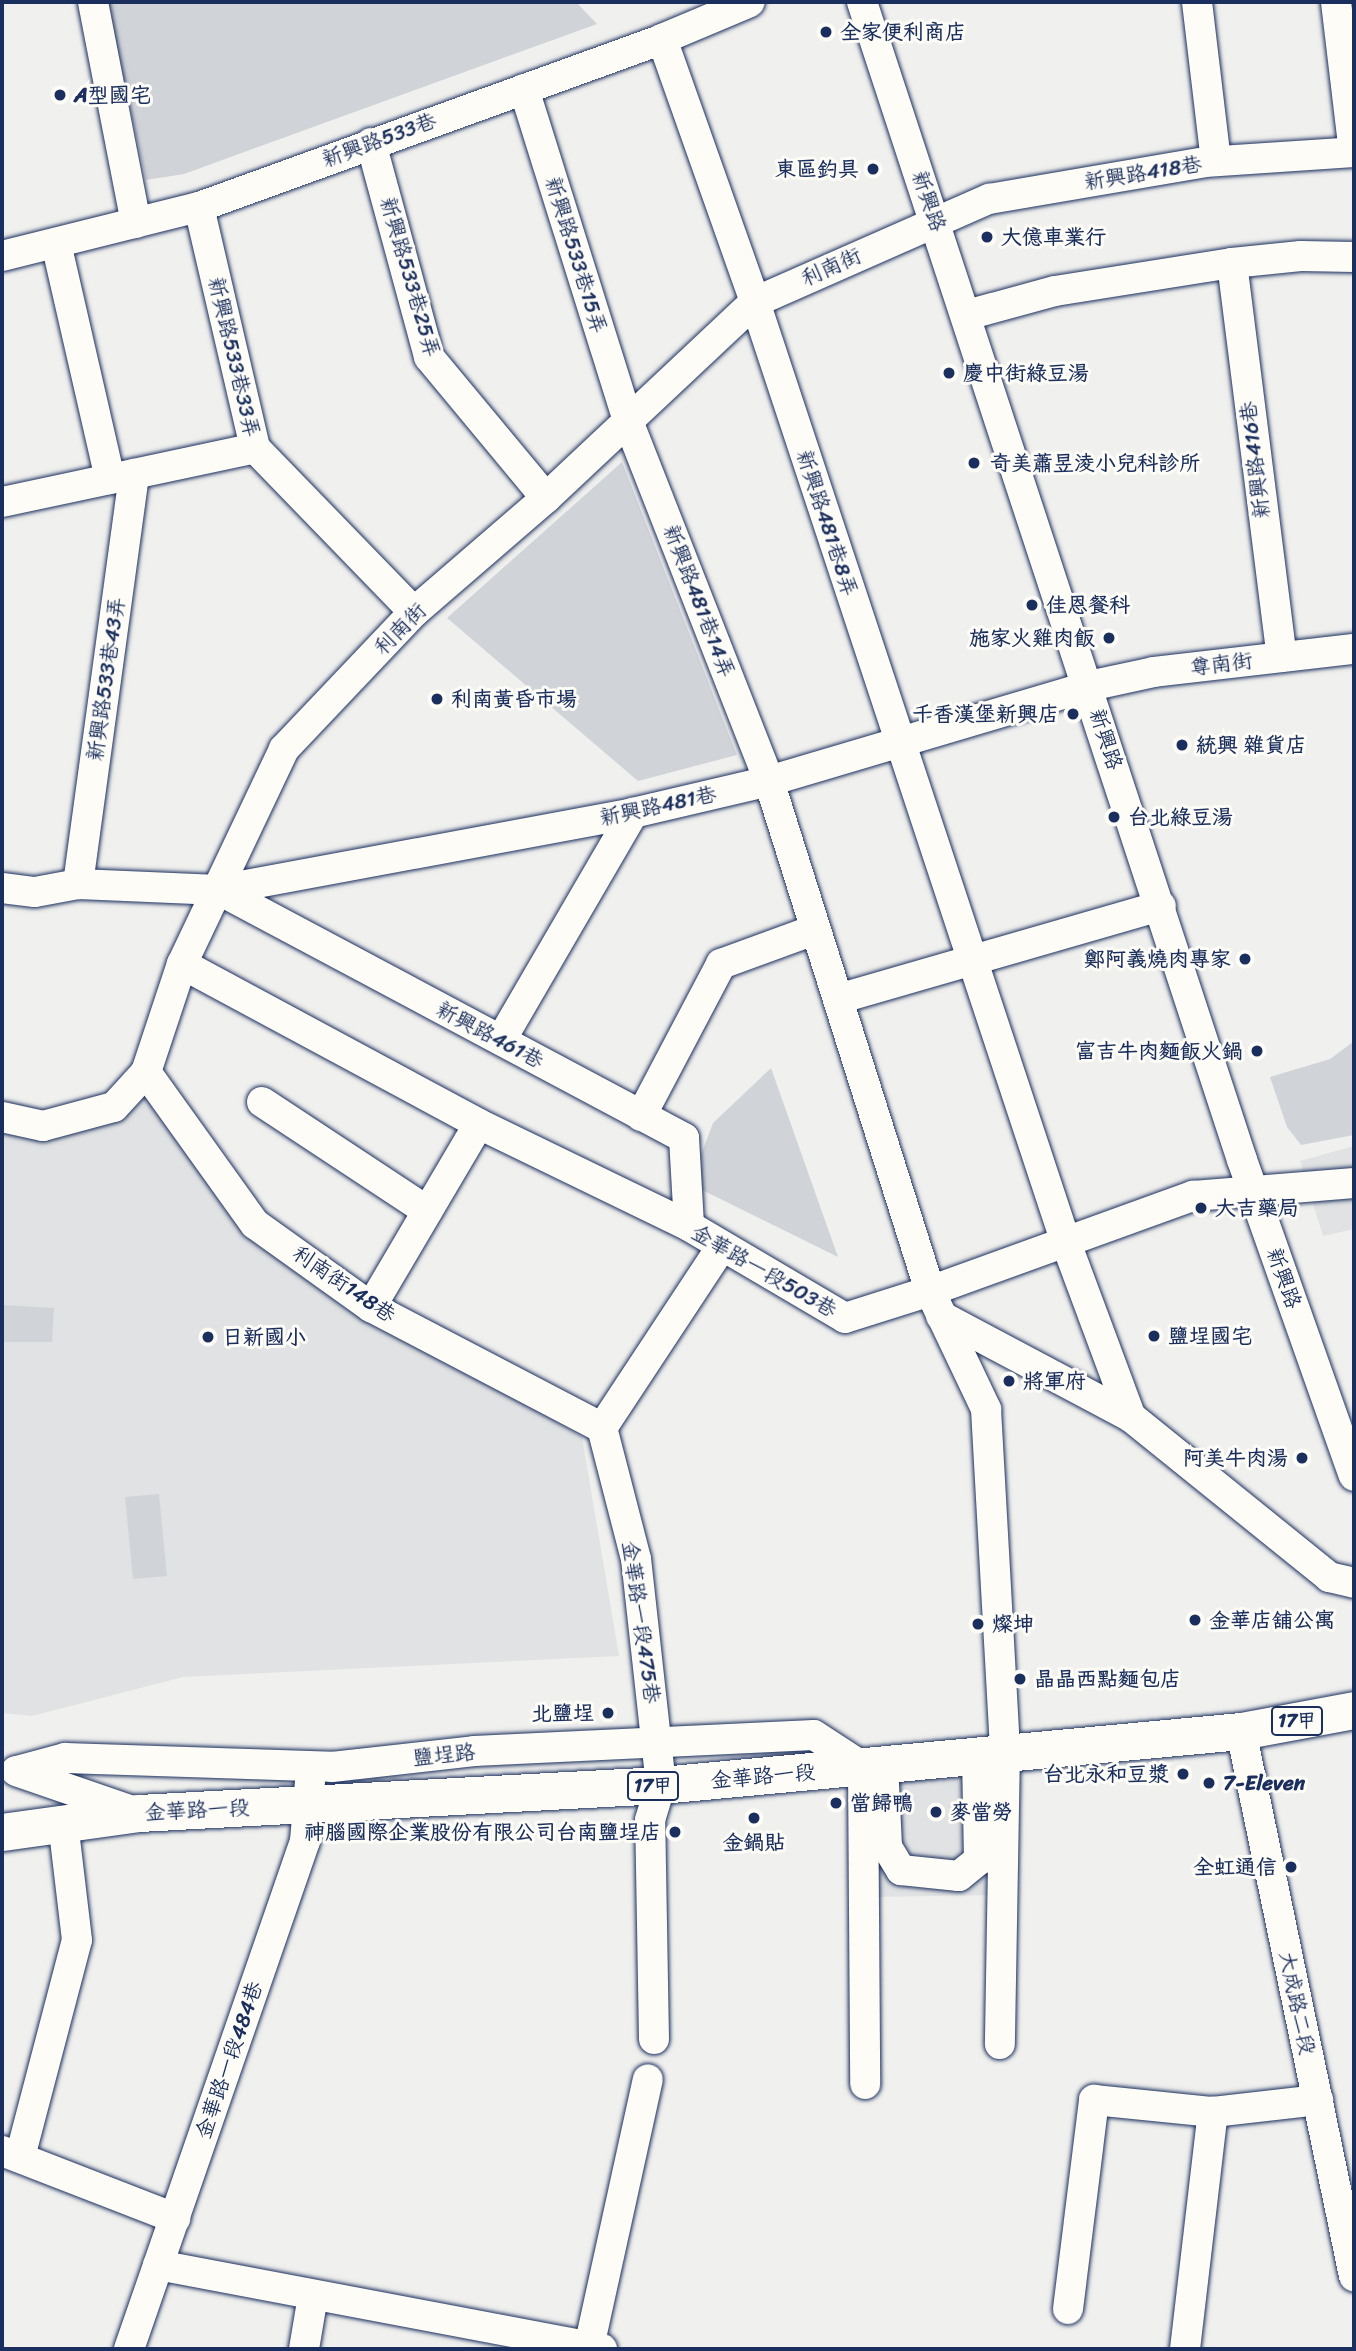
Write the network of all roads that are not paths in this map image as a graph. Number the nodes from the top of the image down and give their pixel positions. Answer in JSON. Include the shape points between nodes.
{"nodes":[{"id":1,"x":93,"y":2,"type":"edge"},
{"id":2,"x":750,"y":2,"type":"edge"},
{"id":3,"x":862,"y":2,"type":"edge"},
{"id":4,"x":1197,"y":2,"type":"edge"},
{"id":5,"x":1336,"y":2,"type":"edge"},
{"id":6,"x":662,"y":39,"type":"junction"},
{"id":7,"x":524,"y":89,"type":"junction"},
{"id":8,"x":372,"y":143,"type":"junction"},
{"id":9,"x":1354,"y":152,"type":"edge"},
{"id":10,"x":1216,"y":161,"type":"junction"},
{"id":11,"x":199,"y":207,"type":"junction"},
{"id":12,"x":936,"y":220,"type":"junction"},
{"id":13,"x":136,"y":223,"type":"junction"},
{"id":14,"x":56,"y":243,"type":"junction"},
{"id":15,"x":2,"y":257,"type":"edge"},
{"id":16,"x":1354,"y":257,"type":"edge"},
{"id":17,"x":1232,"y":263,"type":"junction"},
{"id":18,"x":755,"y":302,"type":"junction"},
{"id":19,"x":967,"y":315,"type":"junction"},
{"id":20,"x":628,"y":421,"type":"junction"},
{"id":21,"x":255,"y":448,"type":"junction"},
{"id":22,"x":122,"y":477,"type":"junction"},
{"id":23,"x":547,"y":498,"type":"junction"},
{"id":24,"x":2,"y":502,"type":"edge"},
{"id":25,"x":414,"y":612,"type":"junction"},
{"id":26,"x":1354,"y":649,"type":"edge"},
{"id":27,"x":1282,"y":657,"type":"junction"},
{"id":28,"x":1089,"y":686,"type":"junction"},
{"id":29,"x":900,"y":743,"type":"junction"},
{"id":30,"x":769,"y":781,"type":"junction"},
{"id":31,"x":633,"y":813,"type":"junction"},
{"id":32,"x":78,"y":884,"type":"junction"},
{"id":33,"x":2,"y":888,"type":"edge"},
{"id":34,"x":219,"y":890,"type":"junction"},
{"id":35,"x":1161,"y":906,"type":"junction"},
{"id":36,"x":814,"y":930,"type":"junction"},
{"id":37,"x":970,"y":961,"type":"junction"},
{"id":38,"x":182,"y":964,"type":"junction"},
{"id":39,"x":838,"y":999,"type":"junction"},
{"id":40,"x":501,"y":1040,"type":"junction"},
{"id":41,"x":146,"y":1072,"type":"junction"},
{"id":42,"x":262,"y":1102,"type":"dead end"},
{"id":43,"x":641,"y":1116,"type":"junction"},
{"id":44,"x":2,"y":1117,"type":"edge"},
{"id":45,"x":479,"y":1124,"type":"junction"},
{"id":46,"x":1354,"y":1184,"type":"edge"},
{"id":47,"x":1253,"y":1191,"type":"junction"},
{"id":48,"x":427,"y":1211,"type":"junction"},
{"id":49,"x":689,"y":1226,"type":"junction"},
{"id":50,"x":1065,"y":1240,"type":"junction"},
{"id":51,"x":722,"y":1246,"type":"junction"},
{"id":52,"x":935,"y":1303,"type":"junction"},
{"id":53,"x":372,"y":1307,"type":"junction"},
{"id":54,"x":1131,"y":1417,"type":"junction"},
{"id":55,"x":602,"y":1428,"type":"junction"},
{"id":56,"x":1354,"y":1476,"type":"edge"},
{"id":57,"x":1354,"y":1583,"type":"edge"},
{"id":58,"x":1354,"y":1710,"type":"edge"},
{"id":59,"x":1241,"y":1731,"type":"junction"},
{"id":60,"x":658,"y":1745,"type":"junction"},
{"id":61,"x":991,"y":1752,"type":"junction"},
{"id":62,"x":873,"y":1765,"type":"junction"},
{"id":63,"x":311,"y":1767,"type":"junction"},
{"id":64,"x":9,"y":1770,"type":"edge"},
{"id":65,"x":662,"y":1785,"type":"junction"},
{"id":66,"x":309,"y":1806,"type":"junction"},
{"id":67,"x":139,"y":1813,"type":"junction"},
{"id":68,"x":63,"y":1823,"type":"junction"},
{"id":69,"x":2,"y":1832,"type":"edge"},
{"id":70,"x":654,"y":2039,"type":"dead end"},
{"id":71,"x":1000,"y":2044,"type":"dead end"},
{"id":72,"x":648,"y":2079,"type":"dead end"},
{"id":73,"x":865,"y":2084,"type":"dead end"},
{"id":74,"x":1318,"y":2100,"type":"junction"},
{"id":75,"x":1213,"y":2112,"type":"junction"},
{"id":76,"x":11,"y":2154,"type":"edge"},
{"id":77,"x":1347,"y":2205,"type":"edge"},
{"id":78,"x":175,"y":2218,"type":"junction"},
{"id":79,"x":158,"y":2265,"type":"junction"},
{"id":80,"x":1354,"y":2276,"type":"edge"},
{"id":81,"x":313,"y":2296,"type":"junction"},
{"id":82,"x":1068,"y":2309,"type":"dead end"},
{"id":83,"x":487,"y":2339,"type":"edge"},
{"id":84,"x":596,"y":2348,"type":"edge"},
{"id":85,"x":129,"y":2349,"type":"edge"},
{"id":86,"x":304,"y":2349,"type":"edge"},
{"id":87,"x":1185,"y":2349,"type":"edge"}],
"edges":[{"from":1,"to":13,"type":"street"},
{"from":2,"to":6,"type":"street","name":"新興路533巷"},
{"from":3,"to":12,"type":"street","name":"新興路"},
{"from":4,"to":10,"type":"street"},
{"from":5,"to":9,"type":"street"},
{"from":6,"to":7,"type":"street","name":"新興路533巷"},
{"from":6,"to":18,"type":"street","name":"新興路481巷8弄"},
{"from":7,"to":8,"type":"street","name":"新興路533巷"},
{"from":7,"to":20,"type":"street","name":"新興路533巷15弄"},
{"from":8,"to":11,"type":"street","name":"新興路533巷"},
{"from":8,"to":23,"type":"street","name":"新興路533巷25弄","via":[[429,357]]},
{"from":9,"to":10,"type":"street","name":"新興路418巷"},
{"from":10,"to":12,"type":"street","name":"新興路418巷","via":[[989,199]]},
{"from":11,"to":13,"type":"street","name":"新興路533巷"},
{"from":11,"to":21,"type":"street","name":"新興路533巷33弄"},
{"from":12,"to":18,"type":"street","name":"利南街"},
{"from":12,"to":19,"type":"street","name":"新興路"},
{"from":13,"to":14,"type":"street","name":"新興路533巷"},
{"from":14,"to":15,"type":"street","name":"新興路533巷"},
{"from":14,"to":22,"type":"street","name":"新興路533巷43弄"},
{"from":16,"to":17,"type":"street","via":[[1301,256]]},
{"from":17,"to":19,"type":"street","via":[[1055,291]]},
{"from":17,"to":27,"type":"street","name":"新興路416巷"},
{"from":18,"to":20,"type":"street","name":"利南街"},
{"from":18,"to":29,"type":"street","name":"新興路481巷8弄"},
{"from":19,"to":28,"type":"street","name":"新興路"},
{"from":20,"to":23,"type":"street","name":"利南街"},
{"from":20,"to":30,"type":"street","name":"新興路481巷14弄"},
{"from":21,"to":22,"type":"street"},
{"from":21,"to":25,"type":"street","name":"新興路533巷33弄"},
{"from":22,"to":24,"type":"street"},
{"from":22,"to":32,"type":"street","name":"新興路533巷43弄"},
{"from":23,"to":25,"type":"street","name":"利南街"},
{"from":25,"to":34,"type":"street","name":"利南街","via":[[284,749]]},
{"from":26,"to":27,"type":"street","name":"尊南街"},
{"from":27,"to":28,"type":"street","name":"尊南街","via":[[1154,672]]},
{"from":28,"to":29,"type":"street","name":"新興路481巷"},
{"from":28,"to":35,"type":"street","name":"新興路"},
{"from":29,"to":30,"type":"street","name":"新興路481巷"},
{"from":29,"to":37,"type":"street","name":"新興路481巷8弄"},
{"from":30,"to":31,"type":"street","name":"新興路481巷"},
{"from":30,"to":36,"type":"street","name":"新興路481巷14弄"},
{"from":31,"to":34,"type":"street","name":"新興路481巷"},
{"from":31,"to":40,"type":"street"},
{"from":32,"to":33,"type":"street","via":[[35,892]]},
{"from":32,"to":34,"type":"street"},
{"from":34,"to":38,"type":"street","name":"利南街"},
{"from":34,"to":40,"type":"street","name":"新興路461巷"},
{"from":35,"to":37,"type":"street"},
{"from":35,"to":47,"type":"street","name":"新興路"},
{"from":36,"to":39,"type":"street","name":"新興路481巷14弄"},
{"from":36,"to":43,"type":"street","via":[[721,964]]},
{"from":37,"to":39,"type":"street"},
{"from":37,"to":50,"type":"street","name":"新興路481巷8弄"},
{"from":38,"to":41,"type":"street","name":"利南街"},
{"from":38,"to":45,"type":"street","name":"金華路一段503巷"},
{"from":39,"to":52,"type":"street","name":"新興路481巷14弄"},
{"from":40,"to":43,"type":"street","name":"新興路461巷"},
{"from":41,"to":44,"type":"street","name":"利南街","via":[[114,1107],[43,1126]]},
{"from":41,"to":53,"type":"street","name":"利南街148巷","via":[[255,1224]]},
{"from":42,"to":48,"type":"street"},
{"from":43,"to":49,"type":"street","name":"新興路461巷","via":[[684,1138]]},
{"from":45,"to":48,"type":"street"},
{"from":45,"to":49,"type":"street","name":"金華路一段503巷"},
{"from":46,"to":47,"type":"street","name":"金華路一段503巷"},
{"from":47,"to":50,"type":"street","name":"金華路一段503巷","via":[[1193,1196]]},
{"from":47,"to":56,"type":"street","name":"新興路"},
{"from":48,"to":53,"type":"street"},
{"from":49,"to":51,"type":"street","name":"金華路一段503巷"},
{"from":50,"to":52,"type":"street","name":"金華路一段503巷"},
{"from":50,"to":54,"type":"street","name":"新興路481巷8弄"},
{"from":51,"to":52,"type":"street","name":"金華路一段503巷","via":[[845,1318]]},
{"from":51,"to":55,"type":"street"},
{"from":52,"to":54,"type":"street"},
{"from":52,"to":61,"type":"street","via":[[986,1409]]},
{"from":53,"to":55,"type":"street","name":"利南街148巷"},
{"from":54,"to":57,"type":"street","via":[[1329,1577]]},
{"from":55,"to":60,"type":"street","name":"金華路一段475巷","via":[[636,1559]]},
{"from":58,"to":59,"type":"main road","name":"金華路一段","number":"17甲"},
{"from":59,"to":61,"type":"main road","name":"金華路一段","number":"17甲"},
{"from":59,"to":74,"type":"street","name":"大成路二段"},
{"from":60,"to":62,"type":"street","name":"鹽埕路","via":[[814,1735]]},
{"from":60,"to":63,"type":"street","name":"鹽埕路","via":[[474,1751]]},
{"from":60,"to":65,"type":"street","name":"金華路一段475巷"},
{"from":61,"to":62,"type":"main road","name":"金華路一段","number":"17甲"},
{"from":61,"to":62,"type":"street","via":[[979,1860],[958,1876],[901,1870],[887,1847]]},
{"from":61,"to":71,"type":"street"},
{"from":62,"to":65,"type":"main road","name":"金華路一段","number":"17甲"},
{"from":62,"to":73,"type":"street"},
{"from":63,"to":64,"type":"street","name":"鹽埕路","via":[[65,1758]]},
{"from":63,"to":66,"type":"street","name":"金華路一段484巷"},
{"from":64,"to":67,"type":"street","name":"鹽埕路"},
{"from":65,"to":66,"type":"main road","name":"金華路一段","number":"17甲"},
{"from":65,"to":70,"type":"street","via":[[650,1820]]},
{"from":66,"to":67,"type":"main road","name":"金華路一段","number":"17甲"},
{"from":66,"to":78,"type":"street","name":"金華路一段484巷","via":[[305,1841]]},
{"from":67,"to":68,"type":"main road","name":"金華路一段","number":"17甲"},
{"from":68,"to":69,"type":"main road","name":"金華路一段","number":"17甲"},
{"from":68,"to":76,"type":"street","via":[[77,1940]]},
{"from":72,"to":84,"type":"street"},
{"from":74,"to":75,"type":"street"},
{"from":74,"to":77,"type":"street","name":"大成路二段"},
{"from":75,"to":82,"type":"street","via":[[1094,2100]]},
{"from":75,"to":87,"type":"street"},
{"from":76,"to":78,"type":"street"},
{"from":77,"to":80,"type":"street","name":"大成路二段"},
{"from":78,"to":79,"type":"street","name":"金華路一段484巷"},
{"from":79,"to":81,"type":"street"},
{"from":79,"to":85,"type":"street","name":"金華路一段484巷"},
{"from":81,"to":83,"type":"street"},
{"from":81,"to":86,"type":"street"},
{"from":83,"to":84,"type":"street"}]}
